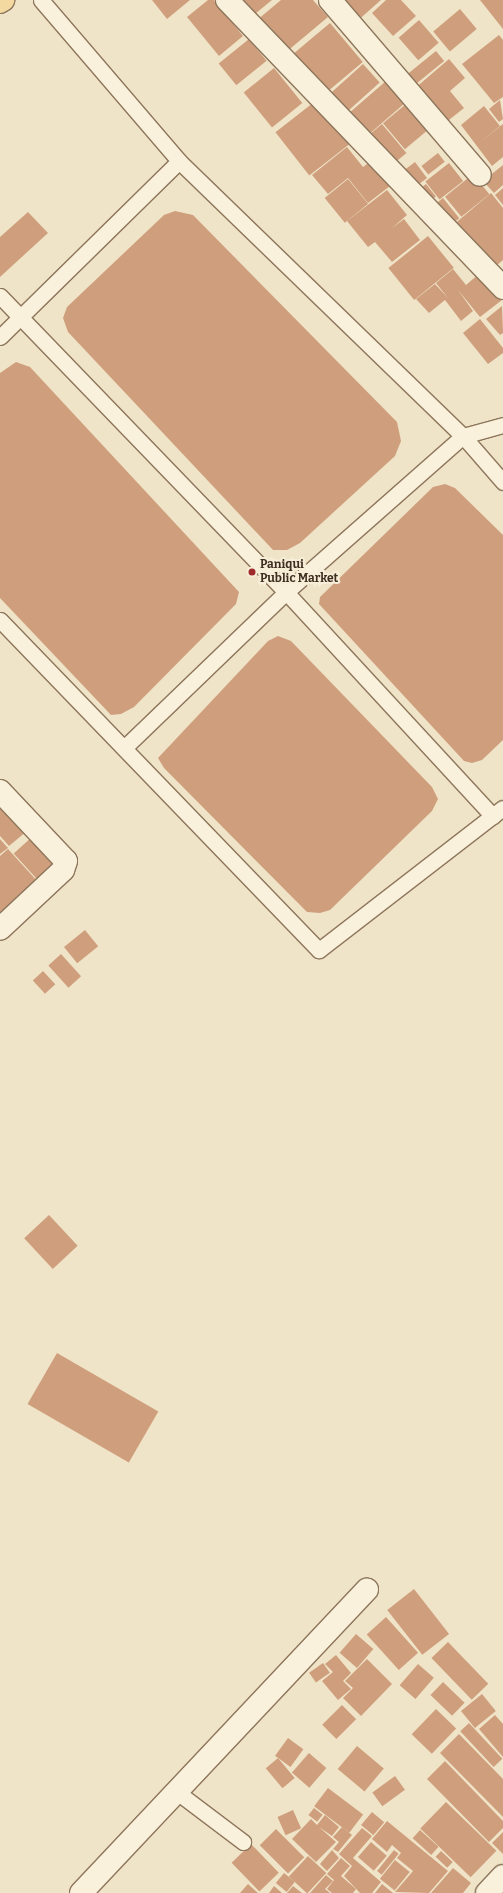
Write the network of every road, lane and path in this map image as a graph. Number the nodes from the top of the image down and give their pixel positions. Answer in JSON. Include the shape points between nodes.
{"nodes":[{"id":1,"x":3,"y":0,"type":"edge"},
{"id":2,"x":41,"y":0,"type":"edge"},
{"id":3,"x":227,"y":0,"type":"edge"},
{"id":4,"x":330,"y":0,"type":"edge"},
{"id":5,"x":0,"y":2,"type":"edge"},
{"id":6,"x":179,"y":161,"type":"junction"},
{"id":7,"x":480,"y":175,"type":"dead end"},
{"id":8,"x":503,"y":288,"type":"edge"},
{"id":9,"x":0,"y":296,"type":"edge"},
{"id":10,"x":20,"y":318,"type":"junction"},
{"id":11,"x":0,"y":337,"type":"edge"},
{"id":12,"x":503,"y":425,"type":"edge"},
{"id":13,"x":463,"y":436,"type":"junction"},
{"id":14,"x":503,"y":482,"type":"edge"},
{"id":15,"x":286,"y":592,"type":"junction"},
{"id":16,"x":0,"y":620,"type":"edge"},
{"id":17,"x":125,"y":747,"type":"junction"},
{"id":18,"x":0,"y":791,"type":"edge"},
{"id":19,"x":498,"y":812,"type":"edge"},
{"id":20,"x":0,"y":929,"type":"edge"},
{"id":21,"x":367,"y":1589,"type":"dead end"},
{"id":22,"x":177,"y":1792,"type":"junction"},
{"id":23,"x":243,"y":1842,"type":"dead end"},
{"id":24,"x":503,"y":1876,"type":"edge"},
{"id":25,"x":81,"y":1893,"type":"edge"},
{"id":26,"x":487,"y":1893,"type":"edge"}],
"edges":[{"from":1,"to":5,"type":"main road"},
{"from":2,"to":6,"type":"lane"},
{"from":3,"to":8,"type":"street"},
{"from":4,"to":7,"type":"street"},
{"from":6,"to":10,"type":"lane"},
{"from":6,"to":13,"type":"lane"},
{"from":9,"to":10,"type":"lane"},
{"from":10,"to":11,"type":"lane"},
{"from":10,"to":15,"type":"lane"},
{"from":12,"to":13,"type":"lane"},
{"from":13,"to":14,"type":"lane"},
{"from":13,"to":15,"type":"lane"},
{"from":15,"to":17,"type":"lane"},
{"from":15,"to":19,"type":"lane"},
{"from":16,"to":17,"type":"lane"},
{"from":17,"to":19,"type":"lane","via":[[319,950]]},
{"from":18,"to":20,"type":"street","via":[[66,861],[62,870]]},
{"from":21,"to":22,"type":"street"},
{"from":22,"to":23,"type":"lane"},
{"from":22,"to":25,"type":"street"},
{"from":24,"to":26,"type":"street"}]}
